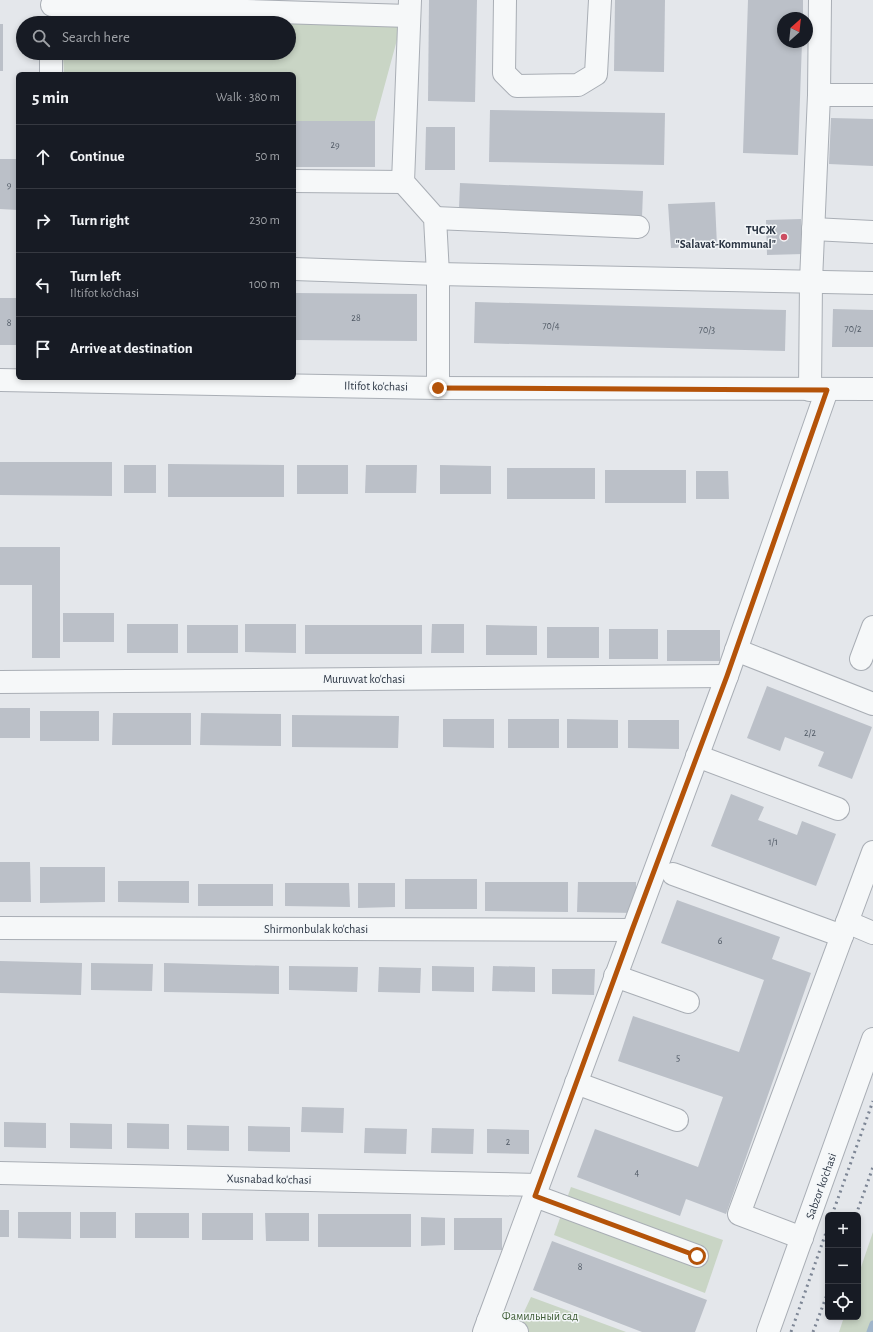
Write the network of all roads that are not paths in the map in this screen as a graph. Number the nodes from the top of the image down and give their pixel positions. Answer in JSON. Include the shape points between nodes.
{"nodes":[{"id":1,"x":505,"y":0,"type":"edge"},
{"id":2,"x":600,"y":0,"type":"edge"},
{"id":3,"x":820,"y":0,"type":"edge"},
{"id":4,"x":409,"y":8,"type":"edge"},
{"id":5,"x":52,"y":9,"type":"edge"},
{"id":6,"x":51,"y":60,"type":"edge"},
{"id":7,"x":51,"y":72,"type":"edge"},
{"id":8,"x":819,"y":95,"type":"junction"},
{"id":9,"x":873,"y":95,"type":"edge"},
{"id":10,"x":296,"y":181,"type":"edge"},
{"id":11,"x":403,"y":182,"type":"junction"},
{"id":12,"x":435,"y":218,"type":"junction"},
{"id":13,"x":638,"y":226,"type":"dead end"},
{"id":14,"x":813,"y":229,"type":"junction"},
{"id":15,"x":873,"y":232,"type":"edge"},
{"id":16,"x":296,"y":270,"type":"edge"},
{"id":17,"x":438,"y":274,"type":"junction"},
{"id":18,"x":811,"y":281,"type":"junction"},
{"id":19,"x":873,"y":282,"type":"edge"},
{"id":20,"x":0,"y":380,"type":"edge"},
{"id":21,"x":16,"y":380,"type":"edge"},
{"id":22,"x":94,"y":380,"type":"edge"},
{"id":23,"x":438,"y":388,"type":"junction"},
{"id":24,"x":873,"y":389,"type":"edge"},
{"id":25,"x":818,"y":390,"type":"junction"},
{"id":26,"x":873,"y":627,"type":"edge"},
{"id":27,"x":736,"y":650,"type":"junction"},
{"id":28,"x":861,"y":659,"type":"dead end"},
{"id":29,"x":727,"y":676,"type":"junction"},
{"id":30,"x":0,"y":682,"type":"edge"},
{"id":31,"x":873,"y":704,"type":"edge"},
{"id":32,"x":697,"y":756,"type":"junction"},
{"id":33,"x":838,"y":809,"type":"dead end"},
{"id":34,"x":873,"y":852,"type":"edge"},
{"id":35,"x":673,"y":874,"type":"dead end"},
{"id":36,"x":0,"y":928,"type":"edge"},
{"id":37,"x":844,"y":929,"type":"junction"},
{"id":38,"x":632,"y":930,"type":"junction"},
{"id":39,"x":873,"y":932,"type":"edge"},
{"id":40,"x":615,"y":976,"type":"junction"},
{"id":41,"x":688,"y":1002,"type":"dead end"},
{"id":42,"x":873,"y":1039,"type":"edge"},
{"id":43,"x":576,"y":1083,"type":"junction"},
{"id":44,"x":677,"y":1120,"type":"dead end"},
{"id":45,"x":0,"y":1173,"type":"edge"},
{"id":46,"x":536,"y":1190,"type":"junction"},
{"id":47,"x":802,"y":1238,"type":"junction"},
{"id":48,"x":697,"y":1256,"type":"dead end"},
{"id":49,"x":486,"y":1326,"type":"edge"},
{"id":50,"x":517,"y":1332,"type":"edge"},
{"id":51,"x":768,"y":1332,"type":"edge"}],
"edges":[{"from":1,"to":2,"type":"street","via":[[504,73],[517,86],[578,85],[596,74]]},
{"from":3,"to":8,"type":"street"},
{"from":4,"to":5,"type":"street"},
{"from":4,"to":11,"type":"street"},
{"from":6,"to":7,"type":"street"},
{"from":8,"to":9,"type":"street"},
{"from":8,"to":14,"type":"street"},
{"from":10,"to":11,"type":"street"},
{"from":11,"to":12,"type":"street"},
{"from":12,"to":13,"type":"street"},
{"from":12,"to":17,"type":"street"},
{"from":14,"to":15,"type":"street"},
{"from":14,"to":18,"type":"street"},
{"from":16,"to":17,"type":"street"},
{"from":17,"to":18,"type":"street"},
{"from":17,"to":23,"type":"street"},
{"from":18,"to":19,"type":"street"},
{"from":18,"to":25,"type":"street"},
{"from":20,"to":21,"type":"street","name":"Iltifot ko'chasi"},
{"from":22,"to":23,"type":"street","name":"Iltifot ko'chasi"},
{"from":23,"to":25,"type":"street","name":"Iltifot ko'chasi"},
{"from":24,"to":25,"type":"street","name":"Iltifot ko'chasi"},
{"from":25,"to":27,"type":"street"},
{"from":26,"to":28,"type":"street"},
{"from":27,"to":29,"type":"street"},
{"from":27,"to":31,"type":"street"},
{"from":29,"to":30,"type":"street","name":"Muruvvat ko'chasi"},
{"from":29,"to":32,"type":"street"},
{"from":32,"to":33,"type":"street"},
{"from":32,"to":38,"type":"street"},
{"from":34,"to":37,"type":"street"},
{"from":35,"to":37,"type":"street"},
{"from":36,"to":38,"type":"street","name":"Shirmonbulak ko'chasi"},
{"from":37,"to":39,"type":"street"},
{"from":37,"to":47,"type":"street","via":[[739,1214]]},
{"from":38,"to":40,"type":"street"},
{"from":40,"to":41,"type":"street"},
{"from":40,"to":43,"type":"street"},
{"from":42,"to":47,"type":"street","name":"Sabzor ko'chasi"},
{"from":43,"to":44,"type":"street"},
{"from":43,"to":46,"type":"street"},
{"from":45,"to":46,"type":"street","name":"Xusnabad ko'chasi"},
{"from":46,"to":48,"type":"street","name":"Xusnabad ko'chasi"},
{"from":46,"to":49,"type":"street"},
{"from":47,"to":51,"type":"street","name":"Sabzor ko'chasi"},
{"from":49,"to":50,"type":"street"}]}
